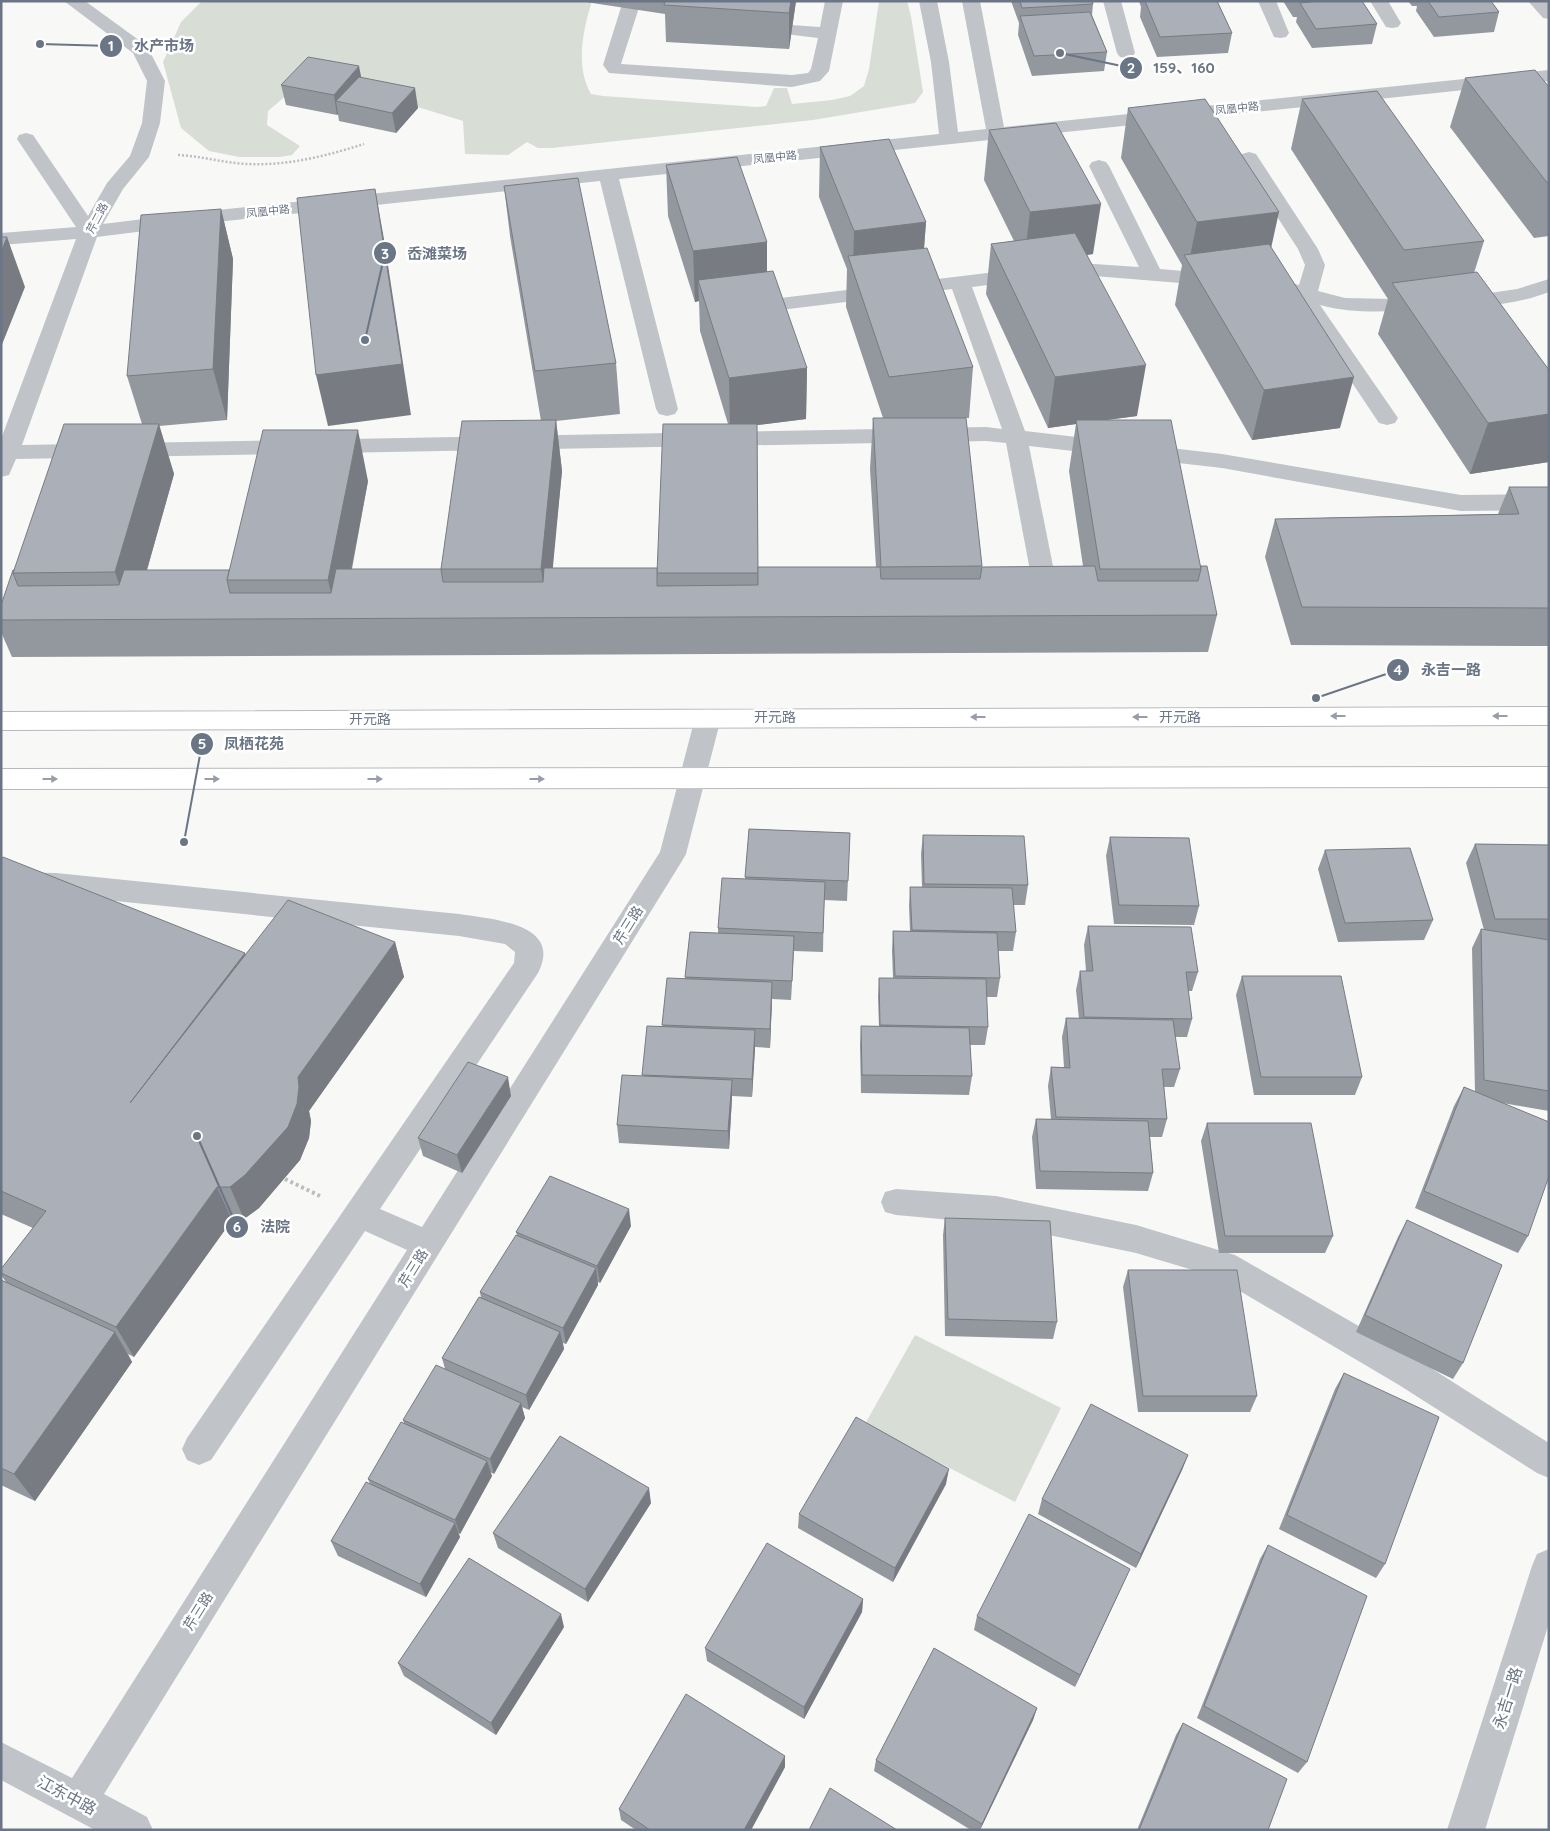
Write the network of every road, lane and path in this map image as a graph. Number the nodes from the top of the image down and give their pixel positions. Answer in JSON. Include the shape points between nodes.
{"nodes":[{"id":1,"x":73,"y":1,"type":"edge"},
{"id":2,"x":632,"y":1,"type":"edge"},
{"id":3,"x":834,"y":1,"type":"edge"},
{"id":4,"x":928,"y":1,"type":"edge"},
{"id":5,"x":972,"y":1,"type":"edge"},
{"id":6,"x":1112,"y":1,"type":"edge"},
{"id":7,"x":1267,"y":1,"type":"edge"},
{"id":8,"x":1379,"y":1,"type":"edge"},
{"id":9,"x":1537,"y":1,"type":"edge"},
{"id":10,"x":1549,"y":14,"type":"edge"},
{"id":11,"x":1392,"y":24,"type":"dead end"},
{"id":12,"x":791,"y":30,"type":"edge"},
{"id":13,"x":828,"y":32,"type":"junction"},
{"id":14,"x":1280,"y":33,"type":"dead end"},
{"id":15,"x":1126,"y":53,"type":"dead end"},
{"id":16,"x":1549,"y":75,"type":"edge"},
{"id":17,"x":996,"y":134,"type":"junction"},
{"id":18,"x":26,"y":139,"type":"dead end"},
{"id":19,"x":949,"y":139,"type":"junction"},
{"id":20,"x":364,"y":144,"type":"dead end"},
{"id":21,"x":139,"y":157,"type":"junction"},
{"id":22,"x":1249,"y":158,"type":"dead end"},
{"id":23,"x":1099,"y":166,"type":"dead end"},
{"id":24,"x":608,"y":175,"type":"junction"},
{"id":25,"x":89,"y":232,"type":"junction"},
{"id":26,"x":1,"y":239,"type":"edge"},
{"id":27,"x":1152,"y":274,"type":"junction"},
{"id":28,"x":960,"y":282,"type":"junction"},
{"id":29,"x":1549,"y":285,"type":"edge"},
{"id":30,"x":1307,"y":294,"type":"junction"},
{"id":31,"x":732,"y":311,"type":"edge"},
{"id":32,"x":666,"y":410,"type":"dead end"},
{"id":33,"x":1387,"y":418,"type":"dead end"},
{"id":34,"x":1016,"y":437,"type":"junction"},
{"id":35,"x":5,"y":461,"type":"edge"},
{"id":36,"x":1549,"y":502,"type":"edge"},
{"id":37,"x":1043,"y":576,"type":"edge"},
{"id":38,"x":1549,"y":716,"type":"edge"},
{"id":39,"x":708,"y":718,"type":"junction"},
{"id":40,"x":1,"y":721,"type":"edge"},
{"id":41,"x":1549,"y":777,"type":"edge"},
{"id":42,"x":1,"y":779,"type":"edge"},
{"id":43,"x":691,"y":779,"type":"junction"},
{"id":44,"x":1,"y":885,"type":"edge"},
{"id":45,"x":896,"y":1202,"type":"dead end"},
{"id":46,"x":360,"y":1214,"type":"junction"},
{"id":47,"x":428,"y":1245,"type":"junction"},
{"id":48,"x":199,"y":1449,"type":"dead end"},
{"id":49,"x":1549,"y":1462,"type":"edge"},
{"id":50,"x":1549,"y":1566,"type":"edge"},
{"id":51,"x":1,"y":1760,"type":"edge"},
{"id":52,"x":79,"y":1801,"type":"junction"},
{"id":53,"x":134,"y":1830,"type":"edge"},
{"id":54,"x":1466,"y":1830,"type":"edge"}],
"edges":[{"from":1,"to":21,"type":"street","name":"芹二路","via":[[142,50],[156,81],[151,123]]},
{"from":2,"to":13,"type":"street","via":[[612,65],[615,69],[804,80],[820,71]]},
{"from":3,"to":13,"type":"street"},
{"from":4,"to":19,"type":"street","via":[[940,62]]},
{"from":5,"to":17,"type":"street"},
{"from":6,"to":15,"type":"street"},
{"from":7,"to":14,"type":"street"},
{"from":8,"to":11,"type":"street"},
{"from":9,"to":10,"type":"street"},
{"from":12,"to":13,"type":"street"},
{"from":16,"to":17,"type":"street","name":"凤凰中路"},
{"from":17,"to":19,"type":"street","name":"凤凰中路"},
{"from":18,"to":25,"type":"street"},
{"from":19,"to":24,"type":"street","name":"凤凰中路"},
{"from":20,"to":21,"type":"path","via":[[303,162],[273,165],[185,155]]},
{"from":21,"to":25,"type":"street","name":"芹二路","via":[[114,187]]},
{"from":22,"to":30,"type":"street","via":[[1315,265]]},
{"from":23,"to":27,"type":"street"},
{"from":24,"to":25,"type":"street","name":"凤凰中路"},
{"from":24,"to":32,"type":"street"},
{"from":25,"to":26,"type":"street","name":"凤凰中路"},
{"from":25,"to":35,"type":"street","name":"芹二路"},
{"from":27,"to":28,"type":"street","via":[[1053,271]]},
{"from":27,"to":30,"type":"street","via":[[1274,284]]},
{"from":28,"to":31,"type":"street"},
{"from":28,"to":34,"type":"street"},
{"from":29,"to":30,"type":"street","via":[[1530,294],[1494,300],[1370,306],[1334,302]]},
{"from":30,"to":33,"type":"street","via":[[1310,305]]},
{"from":34,"to":35,"type":"street","via":[[976,434]]},
{"from":34,"to":36,"type":"street","via":[[1222,461],[1461,503]]},
{"from":34,"to":37,"type":"street"},
{"from":38,"to":39,"type":"main road","name":"开元路","one_way":true},
{"from":39,"to":40,"type":"main road","name":"开元路"},
{"from":39,"to":43,"type":"street","name":"芹三路"},
{"from":41,"to":43,"type":"main road"},
{"from":42,"to":43,"type":"main road","one_way":true},
{"from":43,"to":47,"type":"street","name":"芹三路","via":[[673,854]]},
{"from":44,"to":46,"type":"street","via":[[56,884],[459,925],[512,934],[529,948],[528,965]]},
{"from":45,"to":49,"type":"street","via":[[996,1210],[1136,1239],[1224,1265],[1411,1374]]},
{"from":46,"to":47,"type":"street"},
{"from":46,"to":48,"type":"street"},
{"from":47,"to":52,"type":"street","name":"芹三路"},
{"from":50,"to":54,"type":"street","name":"永吉一路"},
{"from":51,"to":52,"type":"street","name":"江东中路"},
{"from":52,"to":53,"type":"street","name":"江东中路"}]}
